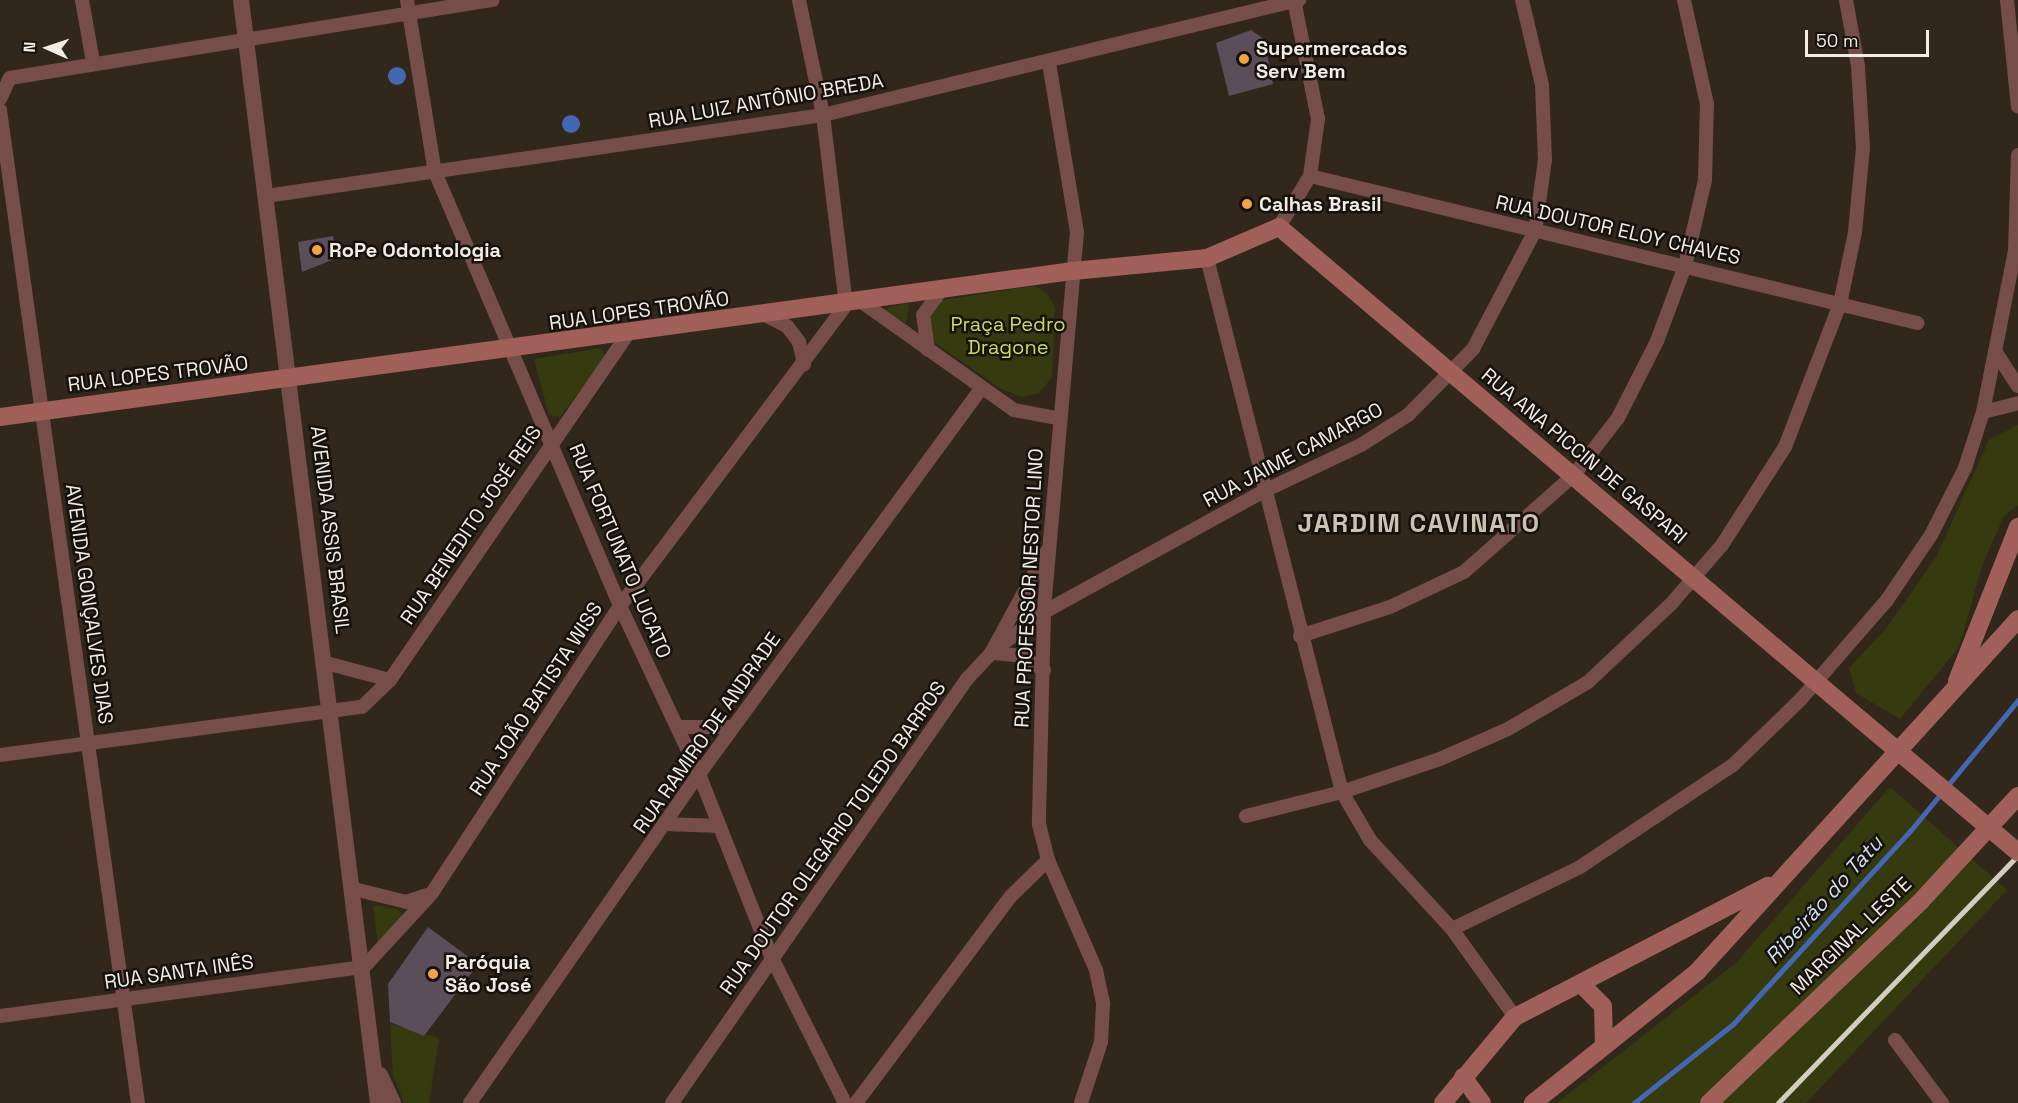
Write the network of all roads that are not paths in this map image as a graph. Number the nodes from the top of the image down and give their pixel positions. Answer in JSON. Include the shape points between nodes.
{"nodes":[{"id":1,"x":82,"y":0,"type":"edge"},
{"id":2,"x":241,"y":0,"type":"edge"},
{"id":3,"x":493,"y":0,"type":"edge"},
{"id":4,"x":799,"y":0,"type":"edge"},
{"id":5,"x":1296,"y":0,"type":"edge"},
{"id":6,"x":1522,"y":0,"type":"edge"},
{"id":7,"x":1684,"y":0,"type":"edge"},
{"id":8,"x":1846,"y":0,"type":"edge"},
{"id":9,"x":2007,"y":0,"type":"edge"},
{"id":10,"x":408,"y":6,"type":"edge"},
{"id":11,"x":247,"y":44,"type":"junction"},
{"id":12,"x":93,"y":62,"type":"junction"},
{"id":13,"x":1048,"y":63,"type":"junction"},
{"id":14,"x":0,"y":99,"type":"edge"},
{"id":15,"x":2018,"y":106,"type":"edge"},
{"id":16,"x":0,"y":110,"type":"edge"},
{"id":17,"x":823,"y":115,"type":"junction"},
{"id":18,"x":2018,"y":155,"type":"edge"},
{"id":19,"x":3,"y":166,"type":"edge"},
{"id":20,"x":435,"y":172,"type":"junction"},
{"id":21,"x":1310,"y":176,"type":"junction"},
{"id":22,"x":267,"y":196,"type":"junction"},
{"id":23,"x":1279,"y":227,"type":"junction"},
{"id":24,"x":1535,"y":231,"type":"junction"},
{"id":25,"x":1207,"y":258,"type":"junction"},
{"id":26,"x":1684,"y":266,"type":"junction"},
{"id":27,"x":1073,"y":271,"type":"junction"},
{"id":28,"x":941,"y":290,"type":"junction"},
{"id":29,"x":854,"y":304,"type":"junction"},
{"id":30,"x":1840,"y":304,"type":"junction"},
{"id":31,"x":767,"y":316,"type":"junction"},
{"id":32,"x":1917,"y":323,"type":"dead end"},
{"id":33,"x":627,"y":335,"type":"junction"},
{"id":34,"x":515,"y":350,"type":"junction"},
{"id":35,"x":928,"y":350,"type":"junction"},
{"id":36,"x":1997,"y":354,"type":"junction"},
{"id":37,"x":804,"y":364,"type":"junction"},
{"id":38,"x":1452,"y":374,"type":"junction"},
{"id":39,"x":290,"y":381,"type":"junction"},
{"id":40,"x":2018,"y":386,"type":"edge"},
{"id":41,"x":981,"y":388,"type":"junction"},
{"id":42,"x":2018,"y":403,"type":"edge"},
{"id":43,"x":40,"y":411,"type":"junction"},
{"id":44,"x":1983,"y":412,"type":"junction"},
{"id":45,"x":0,"y":417,"type":"edge"},
{"id":46,"x":1057,"y":418,"type":"junction"},
{"id":47,"x":551,"y":440,"type":"junction"},
{"id":48,"x":1573,"y":476,"type":"junction"},
{"id":49,"x":1264,"y":491,"type":"junction"},
{"id":50,"x":2018,"y":527,"type":"edge"},
{"id":51,"x":1048,"y":548,"type":"junction"},
{"id":52,"x":1693,"y":578,"type":"junction"},
{"id":53,"x":620,"y":606,"type":"junction"},
{"id":54,"x":1044,"y":612,"type":"junction"},
{"id":55,"x":2018,"y":619,"type":"edge"},
{"id":56,"x":1300,"y":636,"type":"junction"},
{"id":57,"x":991,"y":653,"type":"junction"},
{"id":58,"x":326,"y":663,"type":"junction"},
{"id":59,"x":1044,"y":670,"type":"junction"},
{"id":60,"x":390,"y":680,"type":"junction"},
{"id":61,"x":1815,"y":681,"type":"junction"},
{"id":62,"x":1952,"y":694,"type":"junction"},
{"id":63,"x":332,"y":712,"type":"junction"},
{"id":64,"x":677,"y":727,"type":"junction"},
{"id":65,"x":733,"y":727,"type":"junction"},
{"id":66,"x":89,"y":742,"type":"junction"},
{"id":67,"x":0,"y":755,"type":"edge"},
{"id":68,"x":699,"y":774,"type":"junction"},
{"id":69,"x":1342,"y":792,"type":"junction"},
{"id":70,"x":2018,"y":796,"type":"edge"},
{"id":71,"x":1246,"y":816,"type":"dead end"},
{"id":72,"x":665,"y":824,"type":"junction"},
{"id":73,"x":719,"y":826,"type":"junction"},
{"id":74,"x":2018,"y":852,"type":"edge"},
{"id":75,"x":1048,"y":860,"type":"junction"},
{"id":76,"x":1780,"y":879,"type":"junction"},
{"id":77,"x":354,"y":889,"type":"junction"},
{"id":78,"x":432,"y":893,"type":"junction"},
{"id":79,"x":1452,"y":929,"type":"junction"},
{"id":80,"x":772,"y":958,"type":"junction"},
{"id":81,"x":364,"y":967,"type":"junction"},
{"id":82,"x":1583,"y":986,"type":"junction"},
{"id":83,"x":125,"y":998,"type":"junction"},
{"id":84,"x":0,"y":1016,"type":"edge"},
{"id":85,"x":1515,"y":1017,"type":"junction"},
{"id":86,"x":1895,"y":1040,"type":"dead end"},
{"id":87,"x":1604,"y":1046,"type":"junction"},
{"id":88,"x":376,"y":1066,"type":"junction"},
{"id":89,"x":1463,"y":1077,"type":"junction"},
{"id":90,"x":138,"y":1103,"type":"edge"},
{"id":91,"x":378,"y":1103,"type":"edge"},
{"id":92,"x":393,"y":1103,"type":"edge"},
{"id":93,"x":470,"y":1103,"type":"edge"},
{"id":94,"x":672,"y":1103,"type":"edge"},
{"id":95,"x":844,"y":1103,"type":"edge"},
{"id":96,"x":856,"y":1103,"type":"edge"},
{"id":97,"x":1081,"y":1103,"type":"edge"},
{"id":98,"x":1443,"y":1103,"type":"edge"},
{"id":99,"x":1482,"y":1103,"type":"edge"},
{"id":100,"x":1533,"y":1103,"type":"edge"},
{"id":101,"x":1709,"y":1103,"type":"edge"},
{"id":102,"x":1942,"y":1103,"type":"edge"}],
"edges":[{"from":1,"to":12,"type":"street"},
{"from":2,"to":11,"type":"street","name":"AVENIDA ASSIS BRASIL"},
{"from":3,"to":10,"type":"street"},
{"from":4,"to":17,"type":"street"},
{"from":5,"to":13,"type":"street","name":"RUA LUIZ ANTÔNIO BREDA"},
{"from":5,"to":21,"type":"street","via":[[1318,119]]},
{"from":6,"to":24,"type":"street","name":"RUA JAIME CAMARGO","via":[[1542,85],[1545,160]]},
{"from":7,"to":26,"type":"street","via":[[1707,104],[1705,180]]},
{"from":8,"to":30,"type":"street","via":[[1858,66],[1863,148],[1855,232]]},
{"from":9,"to":15,"type":"street"},
{"from":10,"to":11,"type":"street"},
{"from":10,"to":20,"type":"street","name":"RUA FORTUNATO LUCATO"},
{"from":11,"to":12,"type":"street"},
{"from":11,"to":22,"type":"street","name":"AVENIDA ASSIS BRASIL"},
{"from":12,"to":14,"type":"street","via":[[10,78]]},
{"from":13,"to":17,"type":"street","name":"RUA LUIZ ANTÔNIO BREDA"},
{"from":13,"to":27,"type":"street","name":"RUA PROFESSOR NESTOR LINO","via":[[1077,232]]},
{"from":16,"to":19,"type":"street","name":"AVENIDA GONÇALVES DIAS"},
{"from":17,"to":20,"type":"street","name":"RUA LUIZ ANTÔNIO BREDA"},
{"from":17,"to":29,"type":"street"},
{"from":18,"to":36,"type":"street","via":[[2015,251]]},
{"from":19,"to":43,"type":"street","name":"AVENIDA GONÇALVES DIAS"},
{"from":20,"to":22,"type":"street","name":"RUA LUIZ ANTÔNIO BREDA"},
{"from":20,"to":34,"type":"street","name":"RUA FORTUNATO LUCATO"},
{"from":21,"to":23,"type":"street"},
{"from":21,"to":24,"type":"street","name":"RUA DOUTOR ELOY CHAVES"},
{"from":22,"to":39,"type":"street","name":"AVENIDA ASSIS BRASIL"},
{"from":23,"to":25,"type":"main road","name":"RUA LOPES TROVÃO"},
{"from":23,"to":38,"type":"main road","name":"RUA ANA PICCIN DE GASPARI"},
{"from":24,"to":26,"type":"street","name":"RUA DOUTOR ELOY CHAVES"},
{"from":24,"to":38,"type":"street","name":"RUA JAIME CAMARGO","via":[[1508,290]]},
{"from":25,"to":27,"type":"main road","name":"RUA LOPES TROVÃO"},
{"from":25,"to":49,"type":"street"},
{"from":26,"to":30,"type":"street","name":"RUA DOUTOR ELOY CHAVES"},
{"from":26,"to":48,"type":"street","via":[[1657,341],[1618,418]]},
{"from":27,"to":28,"type":"main road","name":"RUA LOPES TROVÃO"},
{"from":27,"to":46,"type":"street","name":"RUA PROFESSOR NESTOR LINO"},
{"from":28,"to":29,"type":"main road","name":"RUA LOPES TROVÃO"},
{"from":28,"to":35,"type":"street","via":[[923,315]]},
{"from":29,"to":31,"type":"main road","name":"RUA LOPES TROVÃO"},
{"from":29,"to":35,"type":"street"},
{"from":29,"to":37,"type":"street","name":"RUA JOÃO BATISTA WISS"},
{"from":30,"to":32,"type":"street","name":"RUA DOUTOR ELOY CHAVES"},
{"from":30,"to":52,"type":"street","via":[[1785,447],[1722,545]]},
{"from":31,"to":33,"type":"main road","name":"RUA LOPES TROVÃO"},
{"from":31,"to":37,"type":"street","via":[[787,326],[799,342]]},
{"from":33,"to":34,"type":"main road","name":"RUA LOPES TROVÃO"},
{"from":33,"to":47,"type":"street","name":"RUA BENEDITO JOSÉ REIS"},
{"from":34,"to":39,"type":"main road","name":"RUA LOPES TROVÃO"},
{"from":34,"to":47,"type":"street","name":"RUA FORTUNATO LUCATO"},
{"from":35,"to":41,"type":"street"},
{"from":36,"to":40,"type":"street"},
{"from":36,"to":44,"type":"street"},
{"from":37,"to":53,"type":"street","name":"RUA JOÃO BATISTA WISS"},
{"from":38,"to":48,"type":"main road","name":"RUA ANA PICCIN DE GASPARI"},
{"from":38,"to":49,"type":"street","name":"RUA JAIME CAMARGO","via":[[1408,415],[1361,445]]},
{"from":39,"to":43,"type":"main road","name":"RUA LOPES TROVÃO"},
{"from":39,"to":58,"type":"street","name":"AVENIDA ASSIS BRASIL"},
{"from":41,"to":46,"type":"street","via":[[1014,410]]},
{"from":41,"to":65,"type":"street","name":"RUA RAMIRO DE ANDRADE"},
{"from":42,"to":44,"type":"street"},
{"from":43,"to":45,"type":"main road","name":"RUA LOPES TROVÃO"},
{"from":43,"to":66,"type":"street","name":"AVENIDA GONÇALVES DIAS"},
{"from":44,"to":61,"type":"street","via":[[1965,468],[1931,535],[1887,600]]},
{"from":46,"to":51,"type":"street","name":"RUA PROFESSOR NESTOR LINO"},
{"from":47,"to":53,"type":"street","name":"RUA FORTUNATO LUCATO"},
{"from":47,"to":60,"type":"street","name":"RUA BENEDITO JOSÉ REIS"},
{"from":48,"to":52,"type":"main road","name":"RUA ANA PICCIN DE GASPARI"},
{"from":48,"to":56,"type":"street","via":[[1464,572],[1390,608]]},
{"from":49,"to":54,"type":"street","name":"RUA JAIME CAMARGO"},
{"from":49,"to":56,"type":"street"},
{"from":50,"to":62,"type":"main road"},
{"from":51,"to":54,"type":"street","name":"RUA PROFESSOR NESTOR LINO"},
{"from":51,"to":57,"type":"street"},
{"from":52,"to":61,"type":"main road","name":"RUA ANA PICCIN DE GASPARI"},
{"from":52,"to":69,"type":"street","via":[[1588,682],[1489,737]]},
{"from":53,"to":64,"type":"street","name":"RUA FORTUNATO LUCATO"},
{"from":53,"to":78,"type":"street","name":"RUA JOÃO BATISTA WISS"},
{"from":54,"to":57,"type":"street","name":"RUA DOUTOR OLEGÁRIO TOLEDO BARROS"},
{"from":54,"to":59,"type":"street","name":"RUA PROFESSOR NESTOR LINO"},
{"from":55,"to":62,"type":"main road"},
{"from":56,"to":69,"type":"street"},
{"from":57,"to":59,"type":"street","via":[[1022,656]]},
{"from":57,"to":80,"type":"street","name":"RUA DOUTOR OLEGÁRIO TOLEDO BARROS"},
{"from":58,"to":60,"type":"street"},
{"from":58,"to":63,"type":"street","name":"AVENIDA ASSIS BRASIL"},
{"from":59,"to":75,"type":"street","name":"RUA PROFESSOR NESTOR LINO","via":[[1039,824]]},
{"from":60,"to":63,"type":"street","name":"RUA BENEDITO JOSÉ REIS","via":[[362,707]]},
{"from":61,"to":74,"type":"main road","name":"RUA ANA PICCIN DE GASPARI","bridge":true},
{"from":61,"to":79,"type":"street","via":[[1733,765],[1647,827],[1580,867]]},
{"from":62,"to":76,"type":"main road"},
{"from":63,"to":66,"type":"street","name":"RUA BENEDITO JOSÉ REIS"},
{"from":63,"to":77,"type":"street","name":"AVENIDA ASSIS BRASIL"},
{"from":64,"to":65,"type":"street"},
{"from":64,"to":68,"type":"street","name":"RUA FORTUNATO LUCATO"},
{"from":65,"to":68,"type":"street","name":"RUA RAMIRO DE ANDRADE"},
{"from":66,"to":67,"type":"street","name":"RUA BENEDITO JOSÉ REIS"},
{"from":66,"to":83,"type":"street","name":"AVENIDA GONÇALVES DIAS"},
{"from":68,"to":72,"type":"street","name":"RUA RAMIRO DE ANDRADE"},
{"from":68,"to":73,"type":"street","name":"RUA FORTUNATO LUCATO"},
{"from":69,"to":71,"type":"street"},
{"from":69,"to":79,"type":"street","via":[[1370,840]]},
{"from":70,"to":101,"type":"main road","name":"MARGINAL LESTE","via":[[1921,901]]},
{"from":72,"to":73,"type":"street"},
{"from":72,"to":93,"type":"street","name":"RUA RAMIRO DE ANDRADE"},
{"from":73,"to":80,"type":"street","name":"RUA FORTUNATO LUCATO"},
{"from":75,"to":96,"type":"street","via":[[1011,896]]},
{"from":75,"to":97,"type":"street","name":"RUA PROFESSOR NESTOR LINO","via":[[1080,928],[1103,1004],[1101,1042]]},
{"from":76,"to":82,"type":"main road"},
{"from":76,"to":87,"type":"main road","via":[[1697,972]]},
{"from":77,"to":78,"type":"street","via":[[406,902]]},
{"from":77,"to":81,"type":"street","name":"AVENIDA ASSIS BRASIL"},
{"from":78,"to":81,"type":"street","name":"RUA JOÃO BATISTA WISS"},
{"from":79,"to":85,"type":"street"},
{"from":80,"to":94,"type":"street","name":"RUA DOUTOR OLEGÁRIO TOLEDO BARROS"},
{"from":80,"to":95,"type":"street","name":"RUA FORTUNATO LUCATO"},
{"from":81,"to":83,"type":"street","name":"RUA SANTA INÊS"},
{"from":81,"to":88,"type":"street","name":"AVENIDA ASSIS BRASIL"},
{"from":82,"to":85,"type":"main road"},
{"from":82,"to":87,"type":"main road","via":[[1603,1006]]},
{"from":83,"to":84,"type":"street","name":"RUA SANTA INÊS"},
{"from":83,"to":90,"type":"street","name":"AVENIDA GONÇALVES DIAS"},
{"from":85,"to":89,"type":"main road"},
{"from":86,"to":102,"type":"street"},
{"from":87,"to":100,"type":"main road"},
{"from":88,"to":91,"type":"street","name":"AVENIDA ASSIS BRASIL"},
{"from":88,"to":92,"type":"street","name":"AVENIDA ASSIS BRASIL"},
{"from":89,"to":98,"type":"main road"},
{"from":89,"to":99,"type":"main road"}]}
